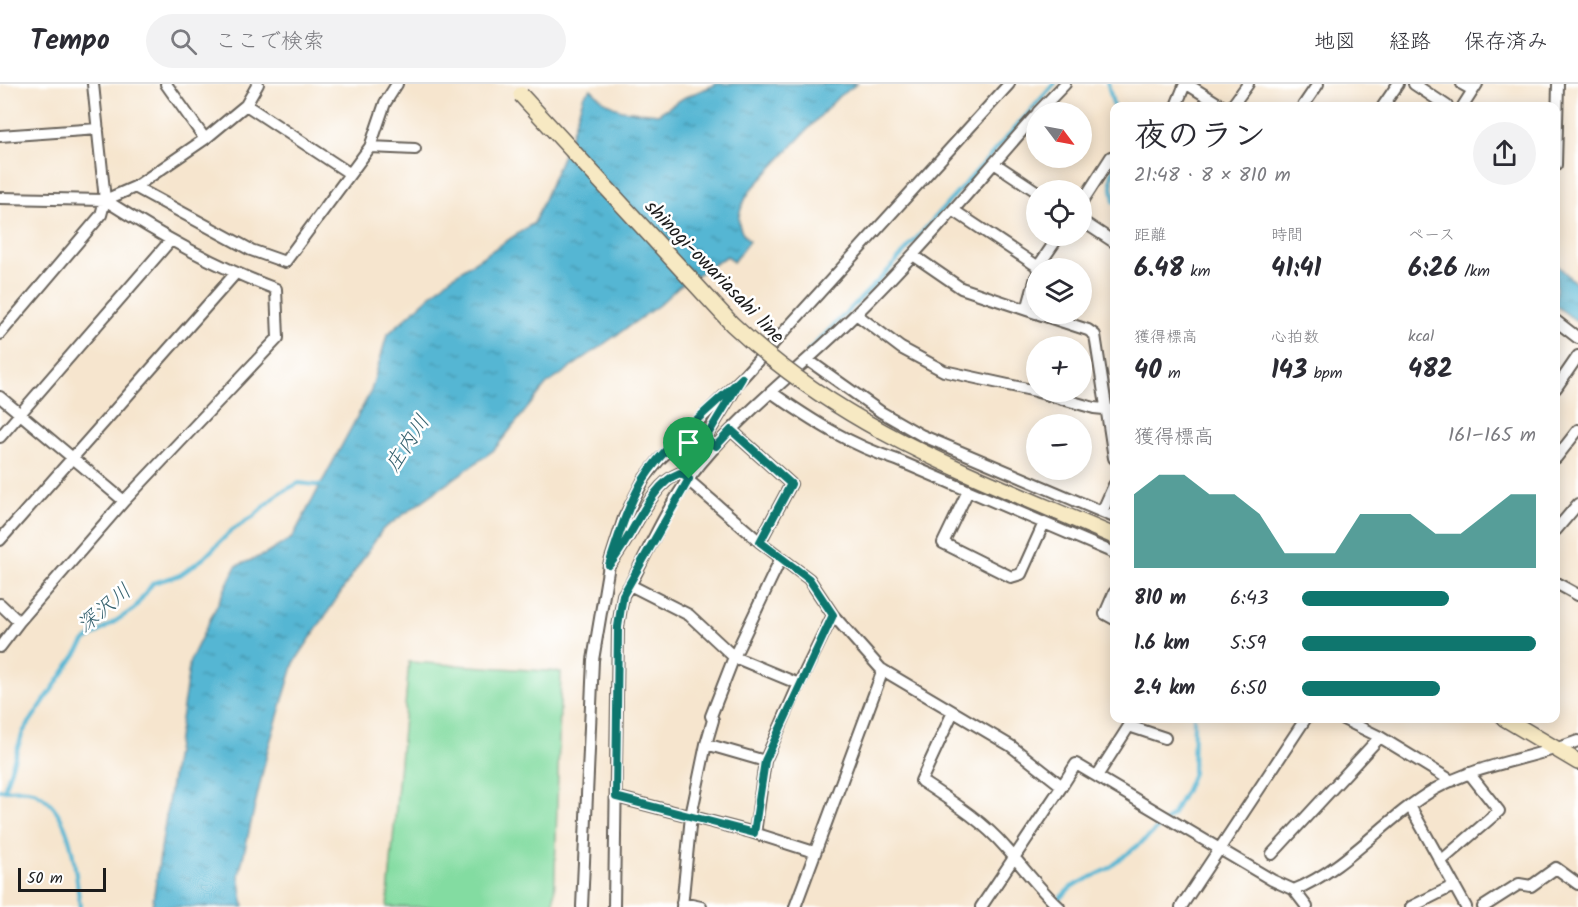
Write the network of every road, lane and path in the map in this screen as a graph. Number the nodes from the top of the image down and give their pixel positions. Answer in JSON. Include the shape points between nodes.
{"nodes":[{"id":1,"x":93,"y":84,"type":"edge"},
{"id":2,"x":166,"y":84,"type":"edge"},
{"id":3,"x":258,"y":84,"type":"edge"},
{"id":4,"x":396,"y":84,"type":"edge"},
{"id":5,"x":1009,"y":84,"type":"edge"},
{"id":6,"x":1065,"y":84,"type":"edge"},
{"id":7,"x":1186,"y":84,"type":"edge"},
{"id":8,"x":1248,"y":84,"type":"edge"},
{"id":9,"x":1318,"y":84,"type":"edge"},
{"id":10,"x":1398,"y":84,"type":"edge"},
{"id":11,"x":1414,"y":84,"type":"edge"},
{"id":12,"x":1462,"y":84,"type":"edge"},
{"id":13,"x":1558,"y":84,"type":"edge"},
{"id":14,"x":1475,"y":87,"type":"edge"},
{"id":15,"x":518,"y":89,"type":"edge"},
{"id":16,"x":1048,"y":102,"type":"edge"},
{"id":17,"x":1178,"y":102,"type":"edge"},
{"id":18,"x":1215,"y":102,"type":"edge"},
{"id":19,"x":1235,"y":102,"type":"edge"},
{"id":20,"x":1306,"y":102,"type":"edge"},
{"id":21,"x":1386,"y":102,"type":"edge"},
{"id":22,"x":1441,"y":102,"type":"edge"},
{"id":23,"x":1465,"y":102,"type":"edge"},
{"id":24,"x":1558,"y":102,"type":"edge"},
{"id":25,"x":246,"y":105,"type":"junction"},
{"id":26,"x":1026,"y":127,"type":"edge"},
{"id":27,"x":98,"y":129,"type":"junction"},
{"id":28,"x":0,"y":136,"type":"edge"},
{"id":29,"x":205,"y":139,"type":"junction"},
{"id":30,"x":370,"y":147,"type":"junction"},
{"id":31,"x":415,"y":148,"type":"dead end"},
{"id":32,"x":1110,"y":161,"type":"edge"},
{"id":33,"x":994,"y":163,"type":"junction"},
{"id":34,"x":349,"y":173,"type":"junction"},
{"id":35,"x":1026,"y":184,"type":"edge"},
{"id":36,"x":135,"y":187,"type":"junction"},
{"id":37,"x":1092,"y":187,"type":"edge"},
{"id":38,"x":0,"y":198,"type":"edge"},
{"id":39,"x":105,"y":200,"type":"junction"},
{"id":40,"x":953,"y":210,"type":"junction"},
{"id":41,"x":1092,"y":228,"type":"edge"},
{"id":42,"x":1110,"y":239,"type":"edge"},
{"id":43,"x":170,"y":242,"type":"junction"},
{"id":44,"x":913,"y":255,"type":"junction"},
{"id":45,"x":1026,"y":263,"type":"edge"},
{"id":46,"x":235,"y":274,"type":"junction"},
{"id":47,"x":1026,"y":309,"type":"edge"},
{"id":48,"x":856,"y":314,"type":"junction"},
{"id":49,"x":1070,"y":324,"type":"edge"},
{"id":50,"x":1560,"y":324,"type":"edge"},
{"id":51,"x":0,"y":334,"type":"edge"},
{"id":52,"x":1578,"y":338,"type":"edge"},
{"id":53,"x":1578,"y":356,"type":"edge"},
{"id":54,"x":808,"y":360,"type":"junction"},
{"id":55,"x":742,"y":378,"type":"junction"},
{"id":56,"x":1560,"y":382,"type":"edge"},
{"id":57,"x":1026,"y":389,"type":"edge"},
{"id":58,"x":771,"y":392,"type":"junction"},
{"id":59,"x":0,"y":397,"type":"edge"},
{"id":60,"x":1079,"y":402,"type":"edge"},
{"id":61,"x":1110,"y":410,"type":"edge"},
{"id":62,"x":21,"y":413,"type":"junction"},
{"id":63,"x":1578,"y":429,"type":"edge"},
{"id":64,"x":731,"y":430,"type":"junction"},
{"id":65,"x":0,"y":437,"type":"edge"},
{"id":66,"x":716,"y":446,"type":"junction"},
{"id":67,"x":1560,"y":453,"type":"edge"},
{"id":68,"x":72,"y":458,"type":"junction"},
{"id":69,"x":689,"y":479,"type":"junction"},
{"id":70,"x":968,"y":491,"type":"junction"},
{"id":71,"x":1110,"y":494,"type":"edge"},
{"id":72,"x":123,"y":501,"type":"junction"},
{"id":73,"x":1578,"y":504,"type":"edge"},
{"id":74,"x":1102,"y":512,"type":"junction"},
{"id":75,"x":1110,"y":515,"type":"edge"},
{"id":76,"x":1044,"y":524,"type":"junction"},
{"id":77,"x":1560,"y":525,"type":"edge"},
{"id":78,"x":1110,"y":534,"type":"edge"},
{"id":79,"x":0,"y":540,"type":"edge"},
{"id":80,"x":760,"y":542,"type":"junction"},
{"id":81,"x":1110,"y":551,"type":"edge"},
{"id":82,"x":780,"y":558,"type":"junction"},
{"id":83,"x":609,"y":565,"type":"junction"},
{"id":84,"x":630,"y":585,"type":"junction"},
{"id":85,"x":1560,"y":585,"type":"edge"},
{"id":86,"x":1578,"y":595,"type":"edge"},
{"id":87,"x":1110,"y":602,"type":"edge"},
{"id":88,"x":0,"y":604,"type":"edge"},
{"id":89,"x":833,"y":615,"type":"junction"},
{"id":90,"x":1110,"y":617,"type":"edge"},
{"id":91,"x":18,"y":622,"type":"junction"},
{"id":92,"x":0,"y":647,"type":"edge"},
{"id":93,"x":734,"y":657,"type":"junction"},
{"id":94,"x":883,"y":670,"type":"junction"},
{"id":95,"x":799,"y":684,"type":"junction"},
{"id":96,"x":953,"y":712,"type":"junction"},
{"id":97,"x":1303,"y":723,"type":"edge"},
{"id":98,"x":1351,"y":723,"type":"edge"},
{"id":99,"x":1512,"y":723,"type":"edge"},
{"id":100,"x":1380,"y":737,"type":"junction"},
{"id":101,"x":1165,"y":738,"type":"dead end"},
{"id":102,"x":1578,"y":741,"type":"edge"},
{"id":103,"x":706,"y":744,"type":"junction"},
{"id":104,"x":1556,"y":749,"type":"junction"},
{"id":105,"x":765,"y":761,"type":"junction"},
{"id":106,"x":1578,"y":762,"type":"edge"},
{"id":107,"x":1469,"y":773,"type":"junction"},
{"id":108,"x":1097,"y":776,"type":"junction"},
{"id":109,"x":1452,"y":781,"type":"junction"},
{"id":110,"x":1062,"y":786,"type":"junction"},
{"id":111,"x":616,"y":797,"type":"junction"},
{"id":112,"x":1410,"y":806,"type":"junction"},
{"id":113,"x":692,"y":816,"type":"junction"},
{"id":114,"x":754,"y":833,"type":"junction"},
{"id":115,"x":1221,"y":850,"type":"junction"},
{"id":116,"x":814,"y":852,"type":"junction"},
{"id":117,"x":1272,"y":854,"type":"dead end"},
{"id":118,"x":1013,"y":856,"type":"junction"},
{"id":119,"x":1441,"y":861,"type":"junction"},
{"id":120,"x":1578,"y":884,"type":"edge"},
{"id":121,"x":1453,"y":886,"type":"junction"},
{"id":122,"x":1294,"y":890,"type":"junction"},
{"id":123,"x":1056,"y":904,"type":"edge"},
{"id":124,"x":682,"y":905,"type":"edge"},
{"id":125,"x":582,"y":907,"type":"edge"},
{"id":126,"x":614,"y":907,"type":"edge"},
{"id":127,"x":701,"y":907,"type":"edge"},
{"id":128,"x":795,"y":907,"type":"edge"},
{"id":129,"x":981,"y":907,"type":"edge"},
{"id":130,"x":1181,"y":907,"type":"edge"},
{"id":131,"x":1307,"y":907,"type":"edge"},
{"id":132,"x":1411,"y":907,"type":"edge"},
{"id":133,"x":1466,"y":907,"type":"edge"},
{"id":134,"x":1483,"y":907,"type":"edge"}],
"edges":[{"from":1,"to":27,"type":"street"},
{"from":2,"to":29,"type":"street"},
{"from":3,"to":25,"type":"street"},
{"from":4,"to":30,"type":"street"},
{"from":5,"to":55,"type":"street"},
{"from":6,"to":16,"type":"street"},
{"from":7,"to":17,"type":"street"},
{"from":7,"to":18,"type":"street"},
{"from":8,"to":19,"type":"street"},
{"from":9,"to":20,"type":"street"},
{"from":10,"to":21,"type":"street"},
{"from":11,"to":22,"type":"street"},
{"from":12,"to":14,"type":"street"},
{"from":13,"to":24,"type":"street"},
{"from":14,"to":23,"type":"street"},
{"from":15,"to":78,"type":"main road","name":"shinogi-owariasahi line","bridge":true,"via":[[732,324],[809,389],[908,447]]},
{"from":25,"to":29,"type":"street"},
{"from":25,"to":34,"type":"street"},
{"from":26,"to":33,"type":"street"},
{"from":27,"to":28,"type":"street"},
{"from":27,"to":39,"type":"street"},
{"from":29,"to":36,"type":"street"},
{"from":30,"to":31,"type":"street"},
{"from":30,"to":34,"type":"street"},
{"from":32,"to":37,"type":"street"},
{"from":33,"to":35,"type":"street"},
{"from":33,"to":40,"type":"street"},
{"from":34,"to":36,"type":"street","via":[[285,262],[251,250]]},
{"from":36,"to":39,"type":"street"},
{"from":38,"to":39,"type":"street"},
{"from":39,"to":43,"type":"street"},
{"from":39,"to":51,"type":"street","via":[[101,215]]},
{"from":40,"to":44,"type":"street"},
{"from":40,"to":45,"type":"street"},
{"from":41,"to":42,"type":"street"},
{"from":43,"to":46,"type":"street"},
{"from":43,"to":62,"type":"street"},
{"from":44,"to":47,"type":"street","via":[[961,288]]},
{"from":44,"to":48,"type":"street"},
{"from":46,"to":68,"type":"street"},
{"from":46,"to":72,"type":"street","via":[[276,289],[278,338]]},
{"from":48,"to":54,"type":"street"},
{"from":48,"to":57,"type":"street","via":[[901,348],[944,372]]},
{"from":49,"to":61,"type":"street","via":[[1095,335]]},
{"from":50,"to":52,"type":"street"},
{"from":53,"to":56,"type":"street"},
{"from":54,"to":58,"type":"street"},
{"from":54,"to":74,"type":"street","via":[[880,412],[921,435]]},
{"from":55,"to":66,"type":"street","via":[[705,439]]},
{"from":55,"to":83,"type":"street","via":[[644,479],[624,518]]},
{"from":58,"to":64,"type":"street"},
{"from":58,"to":70,"type":"street","via":[[867,451]]},
{"from":59,"to":62,"type":"street"},
{"from":60,"to":61,"type":"street"},
{"from":62,"to":65,"type":"street"},
{"from":62,"to":68,"type":"street"},
{"from":63,"to":67,"type":"street"},
{"from":64,"to":66,"type":"street"},
{"from":64,"to":80,"type":"street","via":[[791,484]]},
{"from":66,"to":69,"type":"street"},
{"from":68,"to":72,"type":"street"},
{"from":68,"to":79,"type":"street"},
{"from":69,"to":80,"type":"street"},
{"from":69,"to":83,"type":"street","via":[[680,473],[668,477],[620,554]]},
{"from":69,"to":84,"type":"street"},
{"from":70,"to":76,"type":"street"},
{"from":70,"to":76,"type":"street","via":[[943,543],[1011,578],[1021,574]]},
{"from":71,"to":74,"type":"street"},
{"from":72,"to":91,"type":"street"},
{"from":73,"to":77,"type":"street"},
{"from":74,"to":75,"type":"street"},
{"from":76,"to":81,"type":"street"},
{"from":80,"to":82,"type":"street"},
{"from":82,"to":89,"type":"street","via":[[809,579]]},
{"from":82,"to":93,"type":"street"},
{"from":83,"to":125,"type":"street","via":[[593,660]]},
{"from":84,"to":93,"type":"street","via":[[689,615]]},
{"from":84,"to":111,"type":"street","via":[[623,595],[618,627]]},
{"from":85,"to":86,"type":"street"},
{"from":87,"to":90,"type":"street","via":[[1105,614]]},
{"from":88,"to":91,"type":"street"},
{"from":89,"to":94,"type":"street"},
{"from":89,"to":95,"type":"street"},
{"from":91,"to":92,"type":"street"},
{"from":93,"to":95,"type":"street"},
{"from":93,"to":103,"type":"street","via":[[711,716]]},
{"from":94,"to":96,"type":"street"},
{"from":94,"to":116,"type":"street"},
{"from":95,"to":105,"type":"street"},
{"from":96,"to":110,"type":"street","via":[[1011,746]]},
{"from":96,"to":118,"type":"street","via":[[921,781],[974,818]]},
{"from":97,"to":115,"type":"street"},
{"from":98,"to":100,"type":"street"},
{"from":99,"to":104,"type":"main road"},
{"from":100,"to":109,"type":"street"},
{"from":100,"to":117,"type":"street"},
{"from":101,"to":108,"type":"street","via":[[1129,726]]},
{"from":102,"to":104,"type":"street"},
{"from":103,"to":105,"type":"street"},
{"from":103,"to":113,"type":"street"},
{"from":104,"to":106,"type":"main road"},
{"from":104,"to":107,"type":"street"},
{"from":105,"to":114,"type":"street"},
{"from":107,"to":109,"type":"street"},
{"from":107,"to":119,"type":"street","via":[[1499,811]]},
{"from":108,"to":110,"type":"street","via":[[1076,764]]},
{"from":108,"to":115,"type":"street"},
{"from":109,"to":112,"type":"street"},
{"from":110,"to":118,"type":"street"},
{"from":111,"to":113,"type":"street"},
{"from":111,"to":126,"type":"street"},
{"from":112,"to":119,"type":"street"},
{"from":112,"to":122,"type":"street","via":[[1317,880]]},
{"from":113,"to":114,"type":"street"},
{"from":113,"to":124,"type":"street"},
{"from":114,"to":116,"type":"street"},
{"from":115,"to":122,"type":"street"},
{"from":115,"to":130,"type":"street"},
{"from":116,"to":128,"type":"street"},
{"from":118,"to":123,"type":"street"},
{"from":118,"to":129,"type":"street"},
{"from":119,"to":121,"type":"street"},
{"from":120,"to":134,"type":"street","via":[[1556,868],[1531,886],[1519,884]]},
{"from":121,"to":132,"type":"street"},
{"from":121,"to":133,"type":"street"},
{"from":122,"to":131,"type":"street"},
{"from":124,"to":127,"type":"street"}]}
